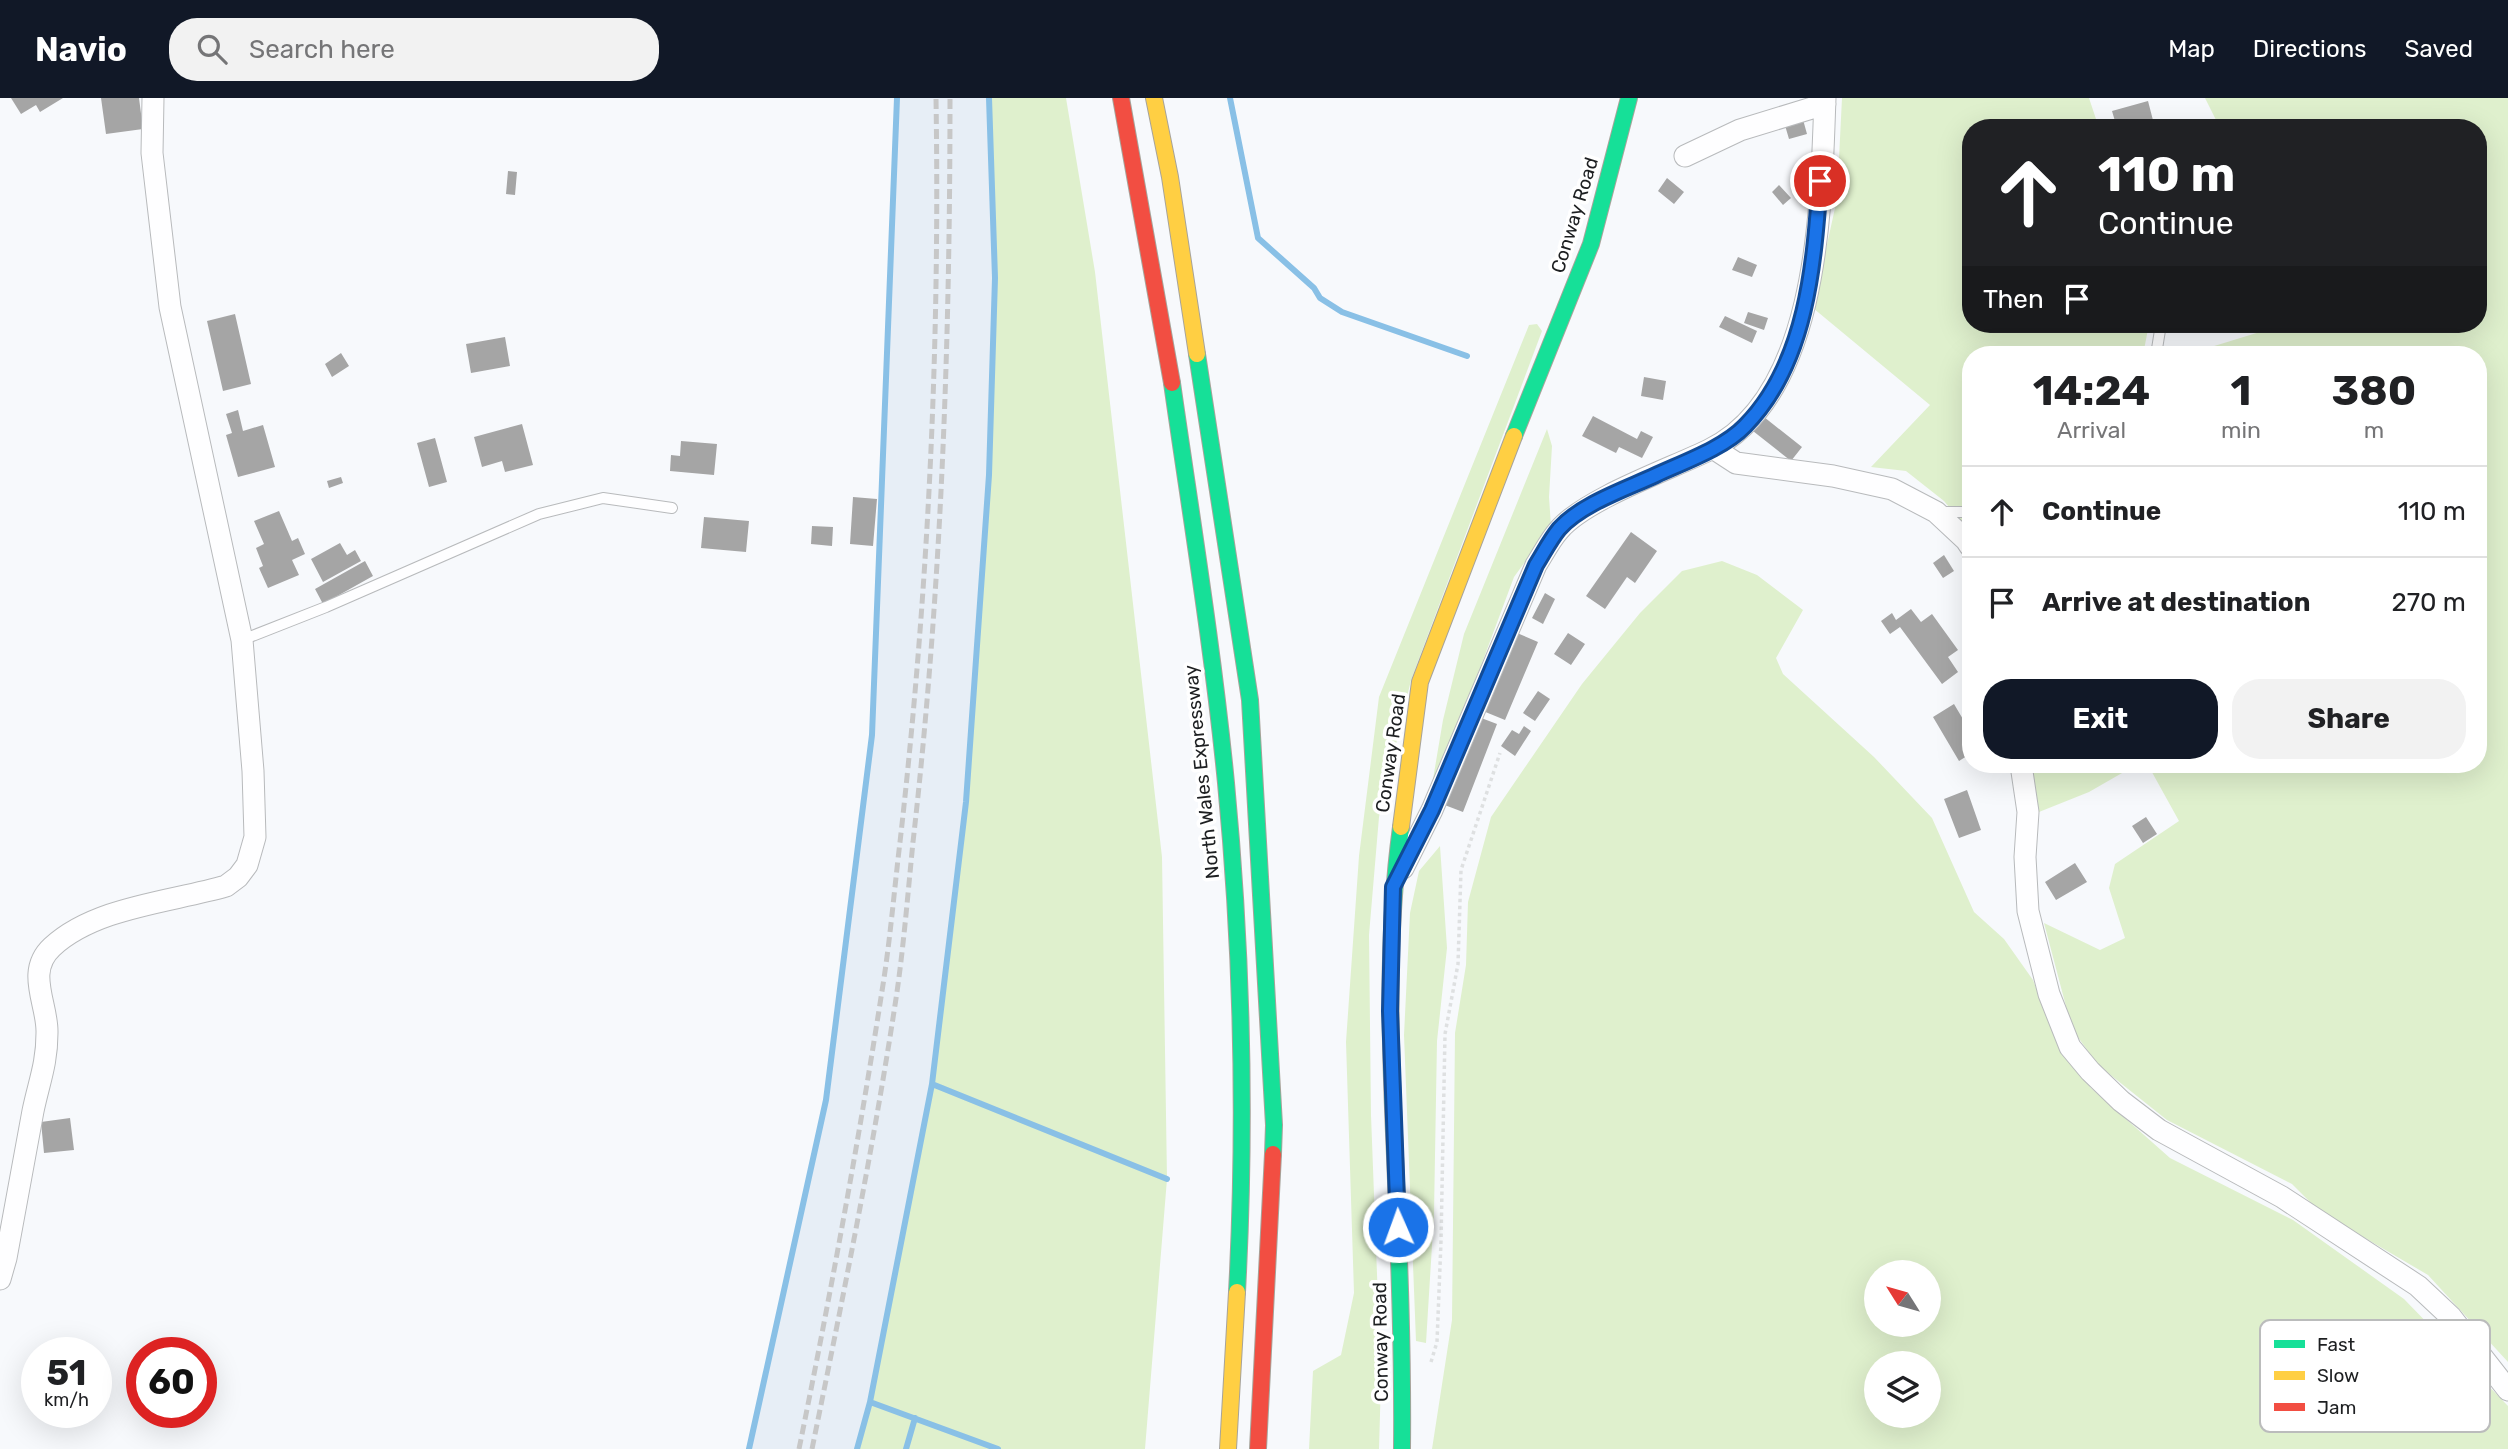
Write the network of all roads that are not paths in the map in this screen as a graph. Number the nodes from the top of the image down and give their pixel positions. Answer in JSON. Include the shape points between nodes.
{"nodes":[{"id":1,"x":153,"y":98,"type":"edge"},
{"id":2,"x":1121,"y":98,"type":"edge"},
{"id":3,"x":1154,"y":98,"type":"edge"},
{"id":4,"x":1629,"y":98,"type":"edge"},
{"id":5,"x":1825,"y":101,"type":"edge"},
{"id":6,"x":1685,"y":156,"type":"dead end"},
{"id":7,"x":1713,"y":448,"type":"junction"},
{"id":8,"x":672,"y":508,"type":"dead end"},
{"id":9,"x":1936,"y":512,"type":"junction"},
{"id":10,"x":1962,"y":512,"type":"edge"},
{"id":11,"x":1962,"y":536,"type":"edge"},
{"id":12,"x":242,"y":640,"type":"junction"},
{"id":13,"x":2022,"y":773,"type":"edge"},
{"id":14,"x":1393,"y":887,"type":"junction"},
{"id":15,"x":0,"y":1279,"type":"edge"},
{"id":16,"x":2453,"y":1320,"type":"edge"},
{"id":17,"x":2490,"y":1367,"type":"edge"},
{"id":18,"x":2508,"y":1390,"type":"edge"},
{"id":19,"x":1228,"y":1449,"type":"edge"},
{"id":20,"x":1258,"y":1449,"type":"edge"},
{"id":21,"x":1402,"y":1449,"type":"edge"}],
"edges":[{"from":1,"to":12,"type":"street","via":[[152,153],[170,307]]},
{"from":2,"to":19,"type":"main road","name":"North Wales Expressway","via":[[1167,350],[1226,782],[1241,1057],[1239,1253]]},
{"from":3,"to":20,"type":"main road","via":[[1250,700],[1274,1125]]},
{"from":4,"to":14,"type":"main road","name":"Conway Road","via":[[1591,244],[1420,682]]},
{"from":5,"to":6,"type":"street","via":[[1740,130]]},
{"from":5,"to":7,"type":"street","via":[[1817,219],[1805,305],[1790,356],[1769,397],[1744,428]]},
{"from":7,"to":9,"type":"street","via":[[1736,463],[1892,489]]},
{"from":7,"to":14,"type":"street","via":[[1589,506],[1560,528],[1536,565],[1432,810]]},
{"from":8,"to":12,"type":"lane","via":[[603,498],[540,514]]},
{"from":9,"to":10,"type":"lane"},
{"from":9,"to":11,"type":"street"},
{"from":12,"to":15,"type":"street","via":[[255,837],[247,865],[226,886],[119,911],[68,934],[43,960],[38,988],[48,1029],[46,1066]]},
{"from":13,"to":16,"type":"street","via":[[2028,812],[2028,911],[2049,994],[2070,1047],[2121,1101],[2159,1130],[2282,1197],[2418,1286]]},
{"from":14,"to":21,"type":"main road","name":"Conway Road","via":[[1390,1011],[1403,1353]]},
{"from":17,"to":18,"type":"street"}]}
